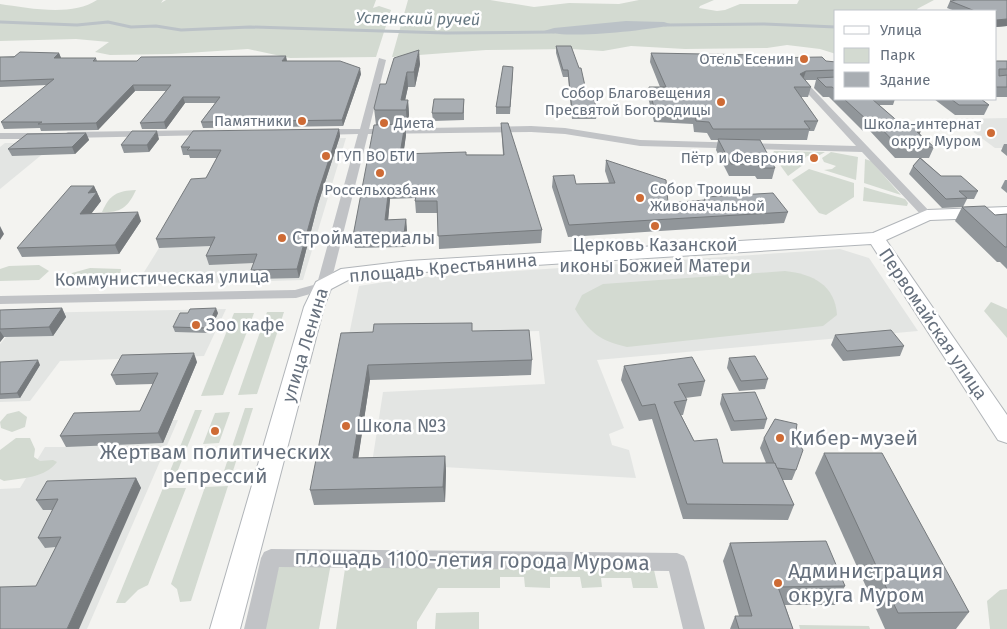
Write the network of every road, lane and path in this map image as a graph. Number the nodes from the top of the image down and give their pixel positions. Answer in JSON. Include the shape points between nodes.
{"nodes":[{"id":1,"x":382,"y":60,"type":"dead end"},
{"id":2,"x":811,"y":84,"type":"edge"},
{"id":3,"x":364,"y":131,"type":"junction"},
{"id":4,"x":306,"y":132,"type":"edge"},
{"id":5,"x":217,"y":133,"type":"edge"},
{"id":6,"x":0,"y":136,"type":"edge"},
{"id":7,"x":864,"y":149,"type":"junction"},
{"id":8,"x":1007,"y":212,"type":"edge"},
{"id":9,"x":927,"y":215,"type":"junction"},
{"id":10,"x":876,"y":238,"type":"junction"},
{"id":11,"x":323,"y":286,"type":"junction"},
{"id":12,"x":0,"y":300,"type":"edge"},
{"id":13,"x":1007,"y":434,"type":"edge"},
{"id":14,"x":225,"y":629,"type":"edge"},
{"id":15,"x":255,"y":629,"type":"edge"},
{"id":16,"x":694,"y":629,"type":"edge"}],
"edges":[{"from":1,"to":3,"type":"street","name":"улица Ленина"},
{"from":2,"to":7,"type":"street","via":[[803,84]]},
{"from":3,"to":4,"type":"street"},
{"from":3,"to":7,"type":"street","via":[[531,129],[564,131],[640,144]]},
{"from":3,"to":11,"type":"street","name":"улица Ленина"},
{"from":5,"to":6,"type":"street"},
{"from":7,"to":9,"type":"street"},
{"from":8,"to":9,"type":"street"},
{"from":9,"to":10,"type":"street"},
{"from":10,"to":11,"type":"street","name":"площадь Крестьянина","via":[[408,267],[348,273]]},
{"from":10,"to":13,"type":"street","name":"Первомайская улица"},
{"from":11,"to":12,"type":"street","name":"Коммунистическая улица","via":[[296,294]]},
{"from":11,"to":14,"type":"street","name":"улица Ленина","via":[[314,307]]},
{"from":15,"to":16,"type":"street","name":"площадь 1100-летия города Мурома","via":[[271,558],[677,562]]}]}
